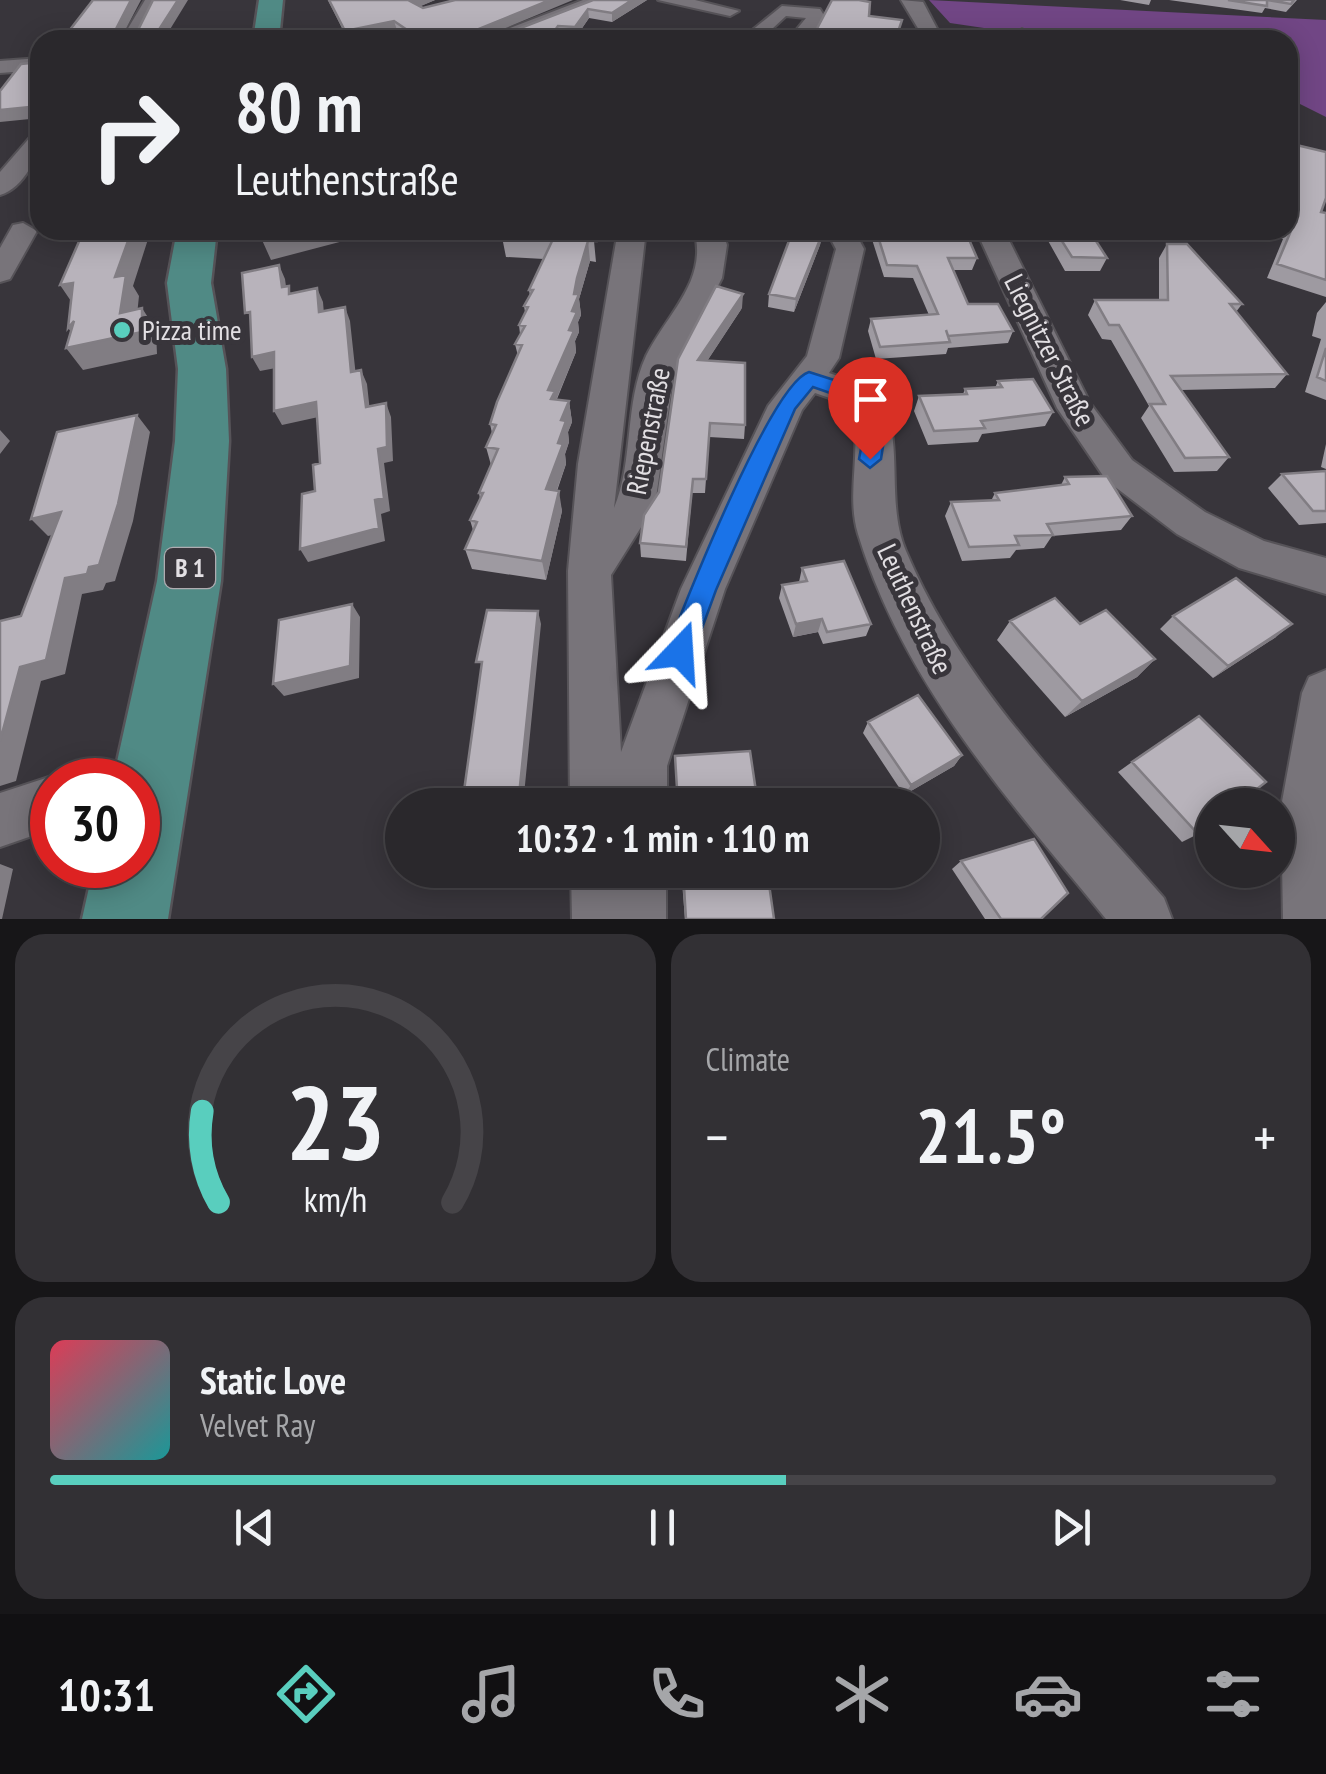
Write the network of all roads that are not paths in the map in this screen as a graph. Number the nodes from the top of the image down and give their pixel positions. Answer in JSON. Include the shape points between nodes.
{"nodes":[{"id":1,"x":153,"y":0,"type":"edge"},
{"id":2,"x":271,"y":0,"type":"edge"},
{"id":3,"x":598,"y":0,"type":"edge"},
{"id":4,"x":666,"y":0,"type":"edge"},
{"id":5,"x":771,"y":0,"type":"edge"},
{"id":6,"x":908,"y":0,"type":"edge"},
{"id":7,"x":727,"y":15,"type":"edge"},
{"id":8,"x":136,"y":30,"type":"edge"},
{"id":9,"x":267,"y":30,"type":"edge"},
{"id":10,"x":516,"y":30,"type":"edge"},
{"id":11,"x":760,"y":30,"type":"edge"},
{"id":12,"x":805,"y":30,"type":"edge"},
{"id":13,"x":929,"y":30,"type":"edge"},
{"id":14,"x":30,"y":65,"type":"edge"},
{"id":15,"x":0,"y":67,"type":"edge"},
{"id":16,"x":30,"y":152,"type":"edge"},
{"id":17,"x":0,"y":186,"type":"edge"},
{"id":18,"x":21,"y":231,"type":"edge"},
{"id":19,"x":195,"y":240,"type":"edge"},
{"id":20,"x":631,"y":240,"type":"edge"},
{"id":21,"x":713,"y":240,"type":"edge"},
{"id":22,"x":845,"y":240,"type":"edge"},
{"id":23,"x":995,"y":240,"type":"edge"},
{"id":24,"x":0,"y":273,"type":"edge"},
{"id":25,"x":809,"y":379,"type":"junction"},
{"id":26,"x":588,"y":571,"type":"junction"},
{"id":27,"x":1323,"y":586,"type":"edge"},
{"id":28,"x":1326,"y":693,"type":"edge"},
{"id":29,"x":143,"y":758,"type":"edge"},
{"id":30,"x":596,"y":788,"type":"edge"},
{"id":31,"x":640,"y":788,"type":"edge"},
{"id":32,"x":30,"y":810,"type":"edge"},
{"id":33,"x":0,"y":820,"type":"edge"},
{"id":34,"x":131,"y":888,"type":"edge"},
{"id":35,"x":599,"y":888,"type":"edge"},
{"id":36,"x":638,"y":888,"type":"edge"},
{"id":37,"x":125,"y":919,"type":"edge"},
{"id":38,"x":600,"y":919,"type":"edge"},
{"id":39,"x":637,"y":919,"type":"edge"},
{"id":40,"x":1142,"y":919,"type":"edge"},
{"id":41,"x":1312,"y":919,"type":"edge"}],
"edges":[{"from":1,"to":8,"type":"street"},
{"from":2,"to":9,"type":"main road"},
{"from":3,"to":10,"type":"street"},
{"from":4,"to":7,"type":"street"},
{"from":5,"to":7,"type":"street"},
{"from":6,"to":13,"type":"street"},
{"from":11,"to":12,"type":"street","via":[[782,11],[814,13]]},
{"from":14,"to":15,"type":"street"},
{"from":16,"to":17,"type":"street"},
{"from":18,"to":24,"type":"street"},
{"from":19,"to":29,"type":"main road","number":"B 1","via":[[189,283],[202,369],[202,440],[189,580]]},
{"from":20,"to":26,"type":"street","name":"Riepenstraße"},
{"from":21,"to":26,"type":"street","name":"Riepenstraße","via":[[712,269],[660,362],[639,493],[624,528]]},
{"from":22,"to":25,"type":"street","via":[[850,250],[823,358]]},
{"from":23,"to":27,"type":"street","name":"Liegnitzer Straße","via":[[1074,408],[1119,470],[1191,522]]},
{"from":25,"to":31,"type":"street","via":[[786,406],[703,590],[641,766]]},
{"from":25,"to":40,"type":"street","name":"Leuthenstraße","via":[[864,397],[876,422],[870,459],[874,518],[949,683]]},
{"from":26,"to":30,"type":"street","name":"Riepenstraße"},
{"from":28,"to":41,"type":"street","via":[[1308,806]]},
{"from":32,"to":33,"type":"street"},
{"from":34,"to":37,"type":"main road"},
{"from":35,"to":38,"type":"street"},
{"from":36,"to":39,"type":"street"}]}
